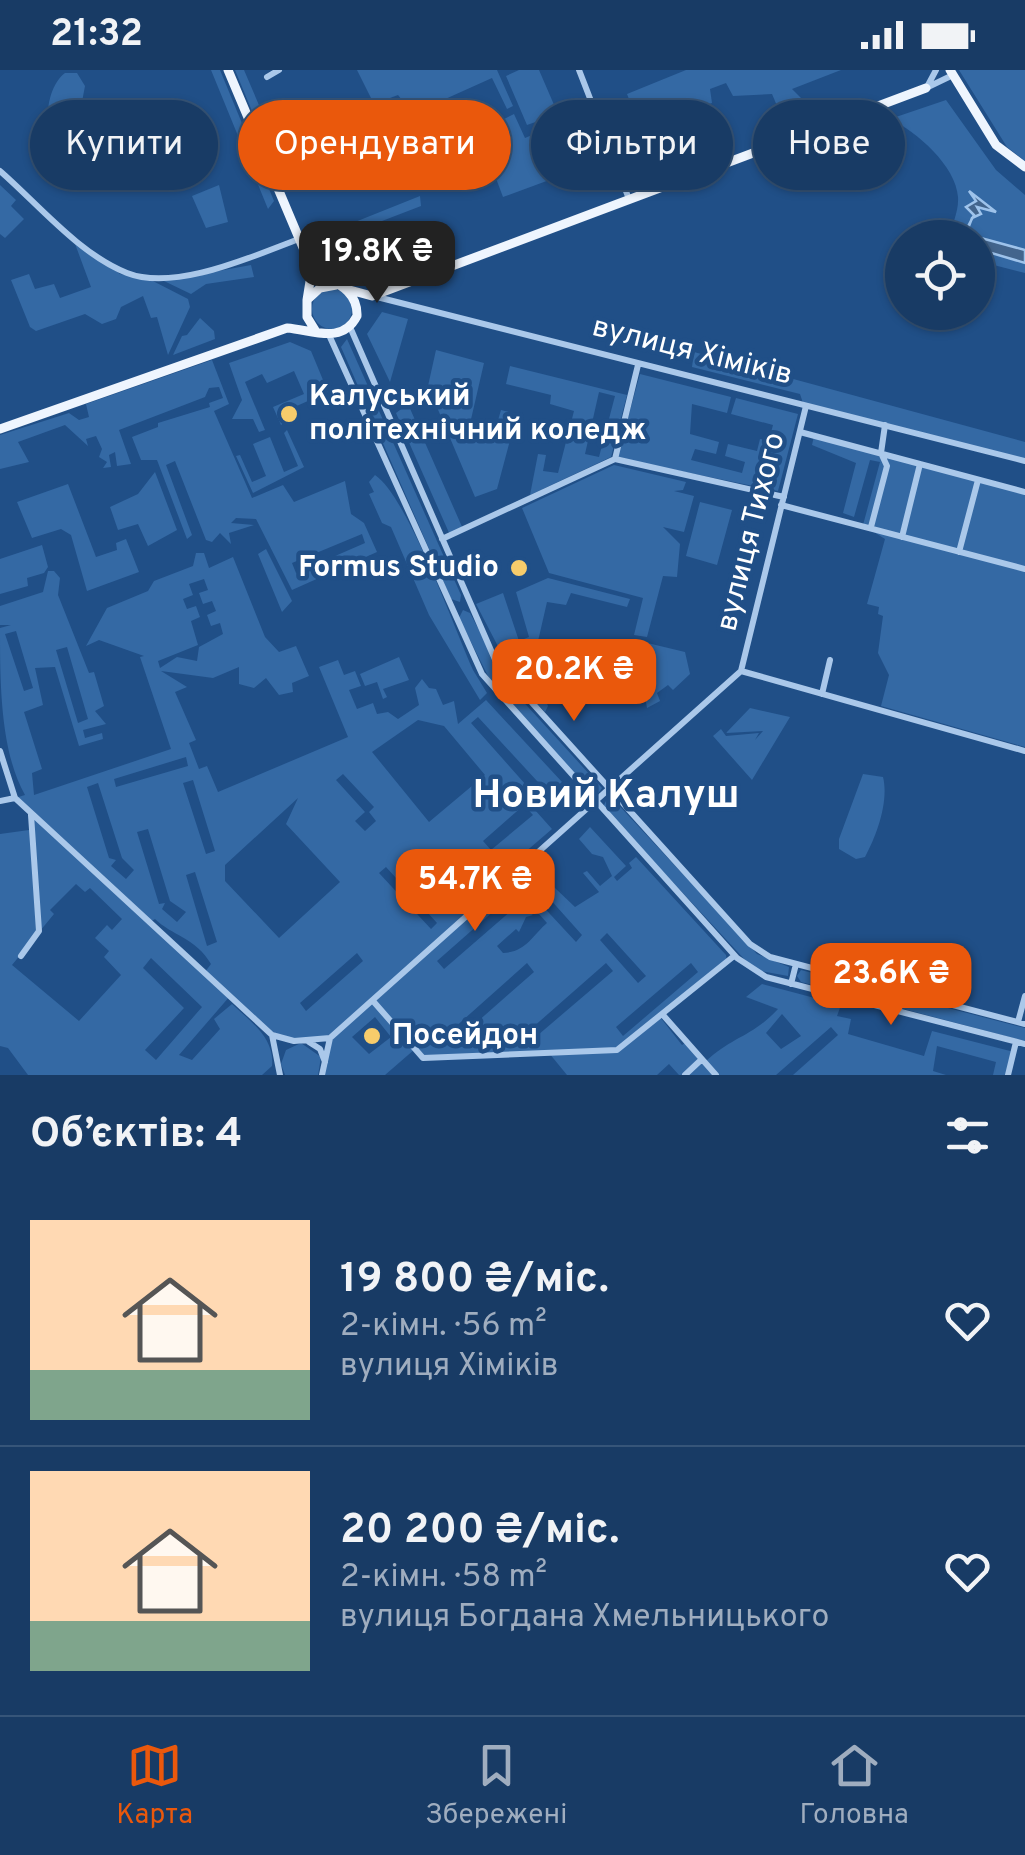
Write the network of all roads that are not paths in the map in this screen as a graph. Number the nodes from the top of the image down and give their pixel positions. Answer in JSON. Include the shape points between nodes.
{"nodes":[{"id":1,"x":228,"y":70,"type":"edge"},
{"id":2,"x":280,"y":70,"type":"edge"},
{"id":3,"x":579,"y":70,"type":"edge"},
{"id":4,"x":936,"y":70,"type":"edge"},
{"id":5,"x":951,"y":73,"type":"edge"},
{"id":6,"x":267,"y":77,"type":"dead end"},
{"id":7,"x":926,"y":88,"type":"junction"},
{"id":8,"x":1025,"y":167,"type":"edge"},
{"id":9,"x":0,"y":171,"type":"edge"},
{"id":10,"x":629,"y":199,"type":"junction"},
{"id":11,"x":299,"y":239,"type":"junction"},
{"id":12,"x":312,"y":270,"type":"junction"},
{"id":13,"x":342,"y":287,"type":"junction"},
{"id":14,"x":372,"y":296,"type":"junction"},
{"id":15,"x":307,"y":302,"type":"junction"},
{"id":16,"x":357,"y":316,"type":"junction"},
{"id":17,"x":350,"y":327,"type":"junction"},
{"id":18,"x":288,"y":328,"type":"junction"},
{"id":19,"x":316,"y":330,"type":"junction"},
{"id":20,"x":329,"y":335,"type":"junction"},
{"id":21,"x":638,"y":365,"type":"junction"},
{"id":22,"x":806,"y":406,"type":"junction"},
{"id":23,"x":885,"y":425,"type":"junction"},
{"id":24,"x":0,"y":429,"type":"edge"},
{"id":25,"x":800,"y":432,"type":"junction"},
{"id":26,"x":881,"y":453,"type":"junction"},
{"id":27,"x":614,"y":460,"type":"junction"},
{"id":28,"x":1025,"y":461,"type":"edge"},
{"id":29,"x":920,"y":464,"type":"junction"},
{"id":30,"x":978,"y":480,"type":"junction"},
{"id":31,"x":1025,"y":492,"type":"edge"},
{"id":32,"x":782,"y":501,"type":"junction"},
{"id":33,"x":870,"y":527,"type":"junction"},
{"id":34,"x":902,"y":537,"type":"junction"},
{"id":35,"x":441,"y":539,"type":"junction"},
{"id":36,"x":959,"y":552,"type":"junction"},
{"id":37,"x":1025,"y":569,"type":"edge"},
{"id":38,"x":469,"y":602,"type":"junction"},
{"id":39,"x":452,"y":608,"type":"junction"},
{"id":40,"x":830,"y":660,"type":"dead end"},
{"id":41,"x":742,"y":671,"type":"junction"},
{"id":42,"x":822,"y":694,"type":"junction"},
{"id":43,"x":0,"y":751,"type":"edge"},
{"id":44,"x":1025,"y":751,"type":"edge"},
{"id":45,"x":610,"y":790,"type":"junction"},
{"id":46,"x":16,"y":798,"type":"junction"},
{"id":47,"x":0,"y":801,"type":"edge"},
{"id":48,"x":594,"y":803,"type":"junction"},
{"id":49,"x":31,"y":813,"type":"junction"},
{"id":50,"x":21,"y":956,"type":"dead end"},
{"id":51,"x":734,"y":956,"type":"junction"},
{"id":52,"x":796,"y":964,"type":"junction"},
{"id":53,"x":791,"y":984,"type":"junction"},
{"id":54,"x":1025,"y":996,"type":"edge"},
{"id":55,"x":373,"y":1001,"type":"junction"},
{"id":56,"x":663,"y":1015,"type":"junction"},
{"id":57,"x":1022,"y":1023,"type":"edge"},
{"id":58,"x":272,"y":1035,"type":"junction"},
{"id":59,"x":330,"y":1038,"type":"junction"},
{"id":60,"x":294,"y":1041,"type":"junction"},
{"id":61,"x":308,"y":1041,"type":"junction"},
{"id":62,"x":1020,"y":1043,"type":"edge"},
{"id":63,"x":702,"y":1059,"type":"junction"},
{"id":64,"x":278,"y":1062,"type":"junction"},
{"id":65,"x":325,"y":1063,"type":"junction"},
{"id":66,"x":280,"y":1075,"type":"edge"},
{"id":67,"x":322,"y":1075,"type":"edge"},
{"id":68,"x":685,"y":1075,"type":"edge"},
{"id":69,"x":716,"y":1075,"type":"edge"},
{"id":70,"x":1008,"y":1075,"type":"edge"}],
"edges":[{"from":1,"to":11,"type":"main road"},
{"from":2,"to":6,"type":"street"},
{"from":3,"to":10,"type":"street"},
{"from":4,"to":7,"type":"street"},
{"from":5,"to":7,"type":"street"},
{"from":5,"to":8,"type":"main road","via":[[996,145]]},
{"from":7,"to":10,"type":"main road"},
{"from":9,"to":11,"type":"street","via":[[109,263],[145,278],[237,263]]},
{"from":10,"to":14,"type":"main road"},
{"from":11,"to":12,"type":"main road"},
{"from":12,"to":13,"type":"main road"},
{"from":12,"to":15,"type":"main road"},
{"from":13,"to":14,"type":"main road"},
{"from":13,"to":15,"type":"main road","via":[[320,288]]},
{"from":13,"to":16,"type":"main road","via":[[356,301]]},
{"from":14,"to":16,"type":"main road"},
{"from":14,"to":21,"type":"street","name":"вулиця Хіміків"},
{"from":15,"to":18,"type":"main road"},
{"from":15,"to":19,"type":"main road"},
{"from":16,"to":17,"type":"main road"},
{"from":17,"to":20,"type":"main road"},
{"from":17,"to":35,"type":"street"},
{"from":18,"to":19,"type":"main road"},
{"from":18,"to":24,"type":"main road"},
{"from":19,"to":20,"type":"main road"},
{"from":20,"to":39,"type":"street"},
{"from":21,"to":22,"type":"street","name":"вулиця Хіміків"},
{"from":21,"to":27,"type":"street"},
{"from":22,"to":23,"type":"street","name":"вулиця Хіміків"},
{"from":22,"to":25,"type":"street","name":"вулиця Тихого"},
{"from":23,"to":26,"type":"street"},
{"from":23,"to":28,"type":"street","name":"вулиця Хіміків"},
{"from":25,"to":26,"type":"street"},
{"from":25,"to":32,"type":"street","name":"вулиця Тихого"},
{"from":26,"to":29,"type":"street"},
{"from":26,"to":33,"type":"street","via":[[886,466]]},
{"from":27,"to":32,"type":"street"},
{"from":27,"to":35,"type":"street"},
{"from":29,"to":30,"type":"street"},
{"from":29,"to":34,"type":"street"},
{"from":30,"to":31,"type":"street"},
{"from":30,"to":36,"type":"street"},
{"from":32,"to":33,"type":"street"},
{"from":32,"to":41,"type":"street","name":"вулиця Тихого"},
{"from":33,"to":34,"type":"street"},
{"from":34,"to":36,"type":"street"},
{"from":35,"to":38,"type":"street"},
{"from":36,"to":37,"type":"street"},
{"from":38,"to":39,"type":"street"},
{"from":38,"to":45,"type":"street","via":[[510,682]]},
{"from":39,"to":48,"type":"street","via":[[494,692]]},
{"from":40,"to":42,"type":"street"},
{"from":41,"to":42,"type":"street"},
{"from":41,"to":45,"type":"street","name":"вулиця Тихого"},
{"from":42,"to":44,"type":"street"},
{"from":43,"to":46,"type":"street"},
{"from":45,"to":48,"type":"street","name":"вулиця Тихого"},
{"from":45,"to":52,"type":"street","via":[[750,944]]},
{"from":46,"to":47,"type":"street"},
{"from":46,"to":49,"type":"street"},
{"from":48,"to":51,"type":"street"},
{"from":48,"to":55,"type":"street","name":"вулиця Тихого"},
{"from":49,"to":50,"type":"street","via":[[39,931]]},
{"from":49,"to":58,"type":"street"},
{"from":51,"to":53,"type":"street"},
{"from":51,"to":56,"type":"street"},
{"from":52,"to":53,"type":"street"},
{"from":52,"to":57,"type":"street"},
{"from":53,"to":62,"type":"street"},
{"from":54,"to":57,"type":"street"},
{"from":55,"to":56,"type":"street","via":[[423,1058],[620,1049]]},
{"from":55,"to":59,"type":"street","name":"вулиця Тихого"},
{"from":56,"to":63,"type":"street"},
{"from":58,"to":60,"type":"street"},
{"from":58,"to":64,"type":"street"},
{"from":59,"to":61,"type":"street"},
{"from":59,"to":65,"type":"street"},
{"from":60,"to":61,"type":"street"},
{"from":60,"to":64,"type":"street"},
{"from":61,"to":65,"type":"street"},
{"from":62,"to":70,"type":"street"},
{"from":63,"to":68,"type":"street"},
{"from":63,"to":69,"type":"street"},
{"from":64,"to":66,"type":"street"},
{"from":65,"to":67,"type":"street"}]}
